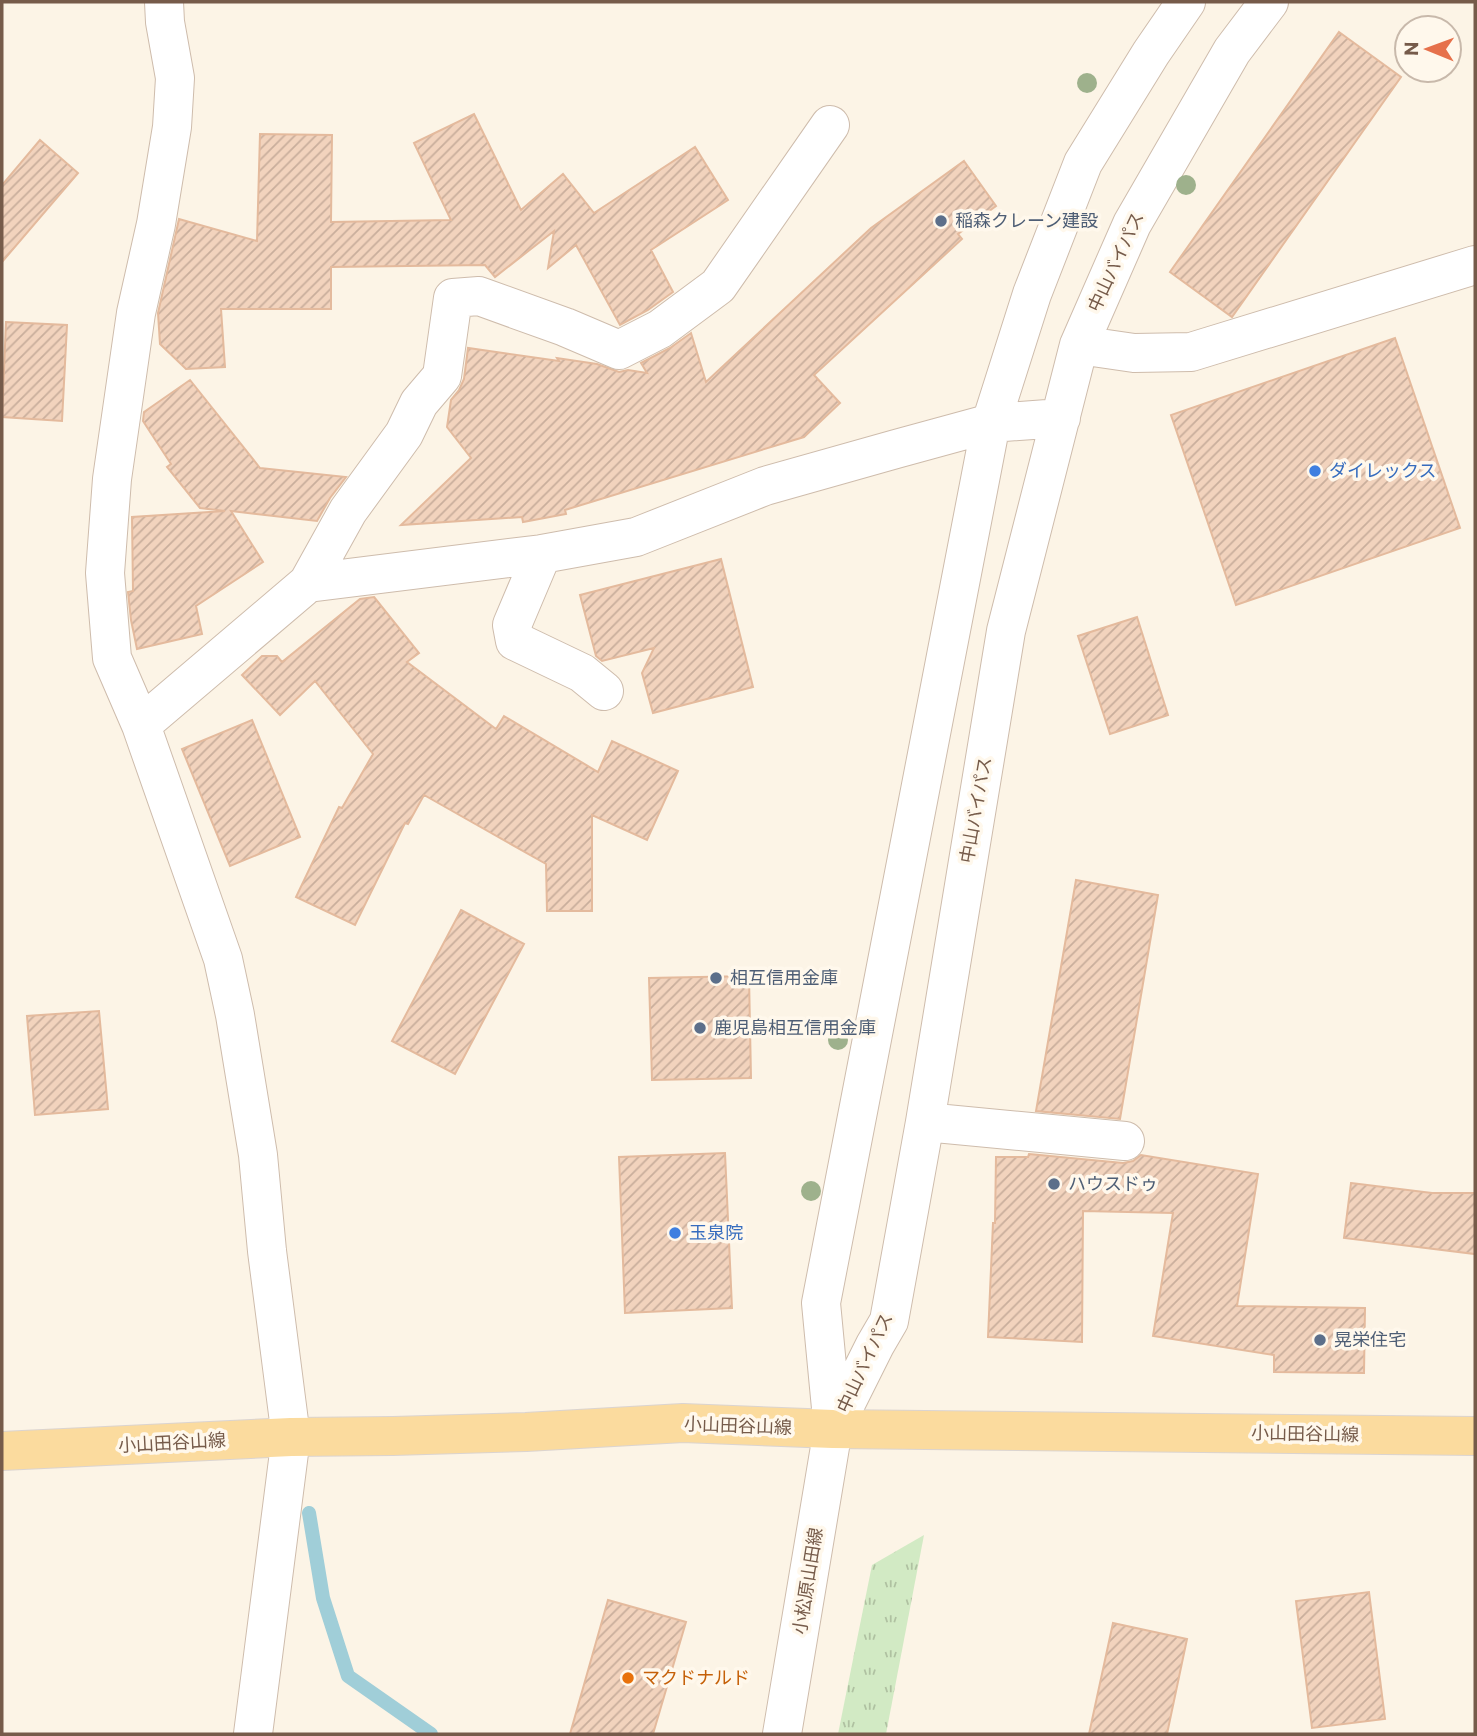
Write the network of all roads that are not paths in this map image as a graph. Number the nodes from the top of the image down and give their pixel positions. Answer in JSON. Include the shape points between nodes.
{"nodes":[{"id":1,"x":164,"y":2,"type":"edge"},
{"id":2,"x":1186,"y":2,"type":"edge"},
{"id":3,"x":1269,"y":2,"type":"edge"},
{"id":4,"x":830,"y":125,"type":"dead end"},
{"id":5,"x":1475,"y":265,"type":"edge"},
{"id":6,"x":1079,"y":345,"type":"junction"},
{"id":7,"x":1061,"y":418,"type":"junction"},
{"id":8,"x":991,"y":423,"type":"junction"},
{"id":9,"x":542,"y":554,"type":"junction"},
{"id":10,"x":308,"y":583,"type":"junction"},
{"id":11,"x":604,"y":691,"type":"dead end"},
{"id":12,"x":141,"y":725,"type":"junction"},
{"id":13,"x":925,"y":1122,"type":"junction"},
{"id":14,"x":1125,"y":1141,"type":"dead end"},
{"id":15,"x":833,"y":1429,"type":"junction"},
{"id":16,"x":290,"y":1437,"type":"junction"},
{"id":17,"x":1475,"y":1437,"type":"edge"},
{"id":18,"x":2,"y":1451,"type":"edge"},
{"id":19,"x":253,"y":1734,"type":"edge"},
{"id":20,"x":782,"y":1734,"type":"edge"}],
"edges":[{"from":1,"to":12,"type":"street","via":[[176,78],[172,127],[136,313],[105,573],[113,658]]},
{"from":2,"to":8,"type":"street","name":"中山バイパス","via":[[1083,163],[1032,294]]},
{"from":3,"to":6,"type":"street","name":"中山バイパス","via":[[1232,51],[1132,224]]},
{"from":4,"to":10,"type":"street","via":[[718,286],[660,329],[620,350],[479,296],[453,298],[442,376],[348,511]]},
{"from":5,"to":6,"type":"street","via":[[1191,352],[1134,353]]},
{"from":6,"to":7,"type":"street","name":"中山バイパス"},
{"from":7,"to":8,"type":"street"},
{"from":7,"to":13,"type":"street","name":"中山バイパス","via":[[1006,631]]},
{"from":8,"to":9,"type":"street","via":[[765,486],[636,537]]},
{"from":8,"to":15,"type":"street","name":"中山バイパス","via":[[821,1303]]},
{"from":9,"to":10,"type":"street"},
{"from":9,"to":11,"type":"street","via":[[512,625],[515,641],[582,673]]},
{"from":10,"to":12,"type":"street"},
{"from":12,"to":16,"type":"street","via":[[226,970],[258,1154]]},
{"from":13,"to":14,"type":"street"},
{"from":13,"to":15,"type":"street","name":"中山バイパス","via":[[889,1321]]},
{"from":15,"to":16,"type":"main road","name":"小山田谷山線","via":[[684,1423],[513,1433]]},
{"from":15,"to":17,"type":"main road","name":"小山田谷山線"},
{"from":15,"to":20,"type":"street","name":"小松原山田線"},
{"from":16,"to":18,"type":"main road","name":"小山田谷山線"},
{"from":16,"to":19,"type":"street"}]}
